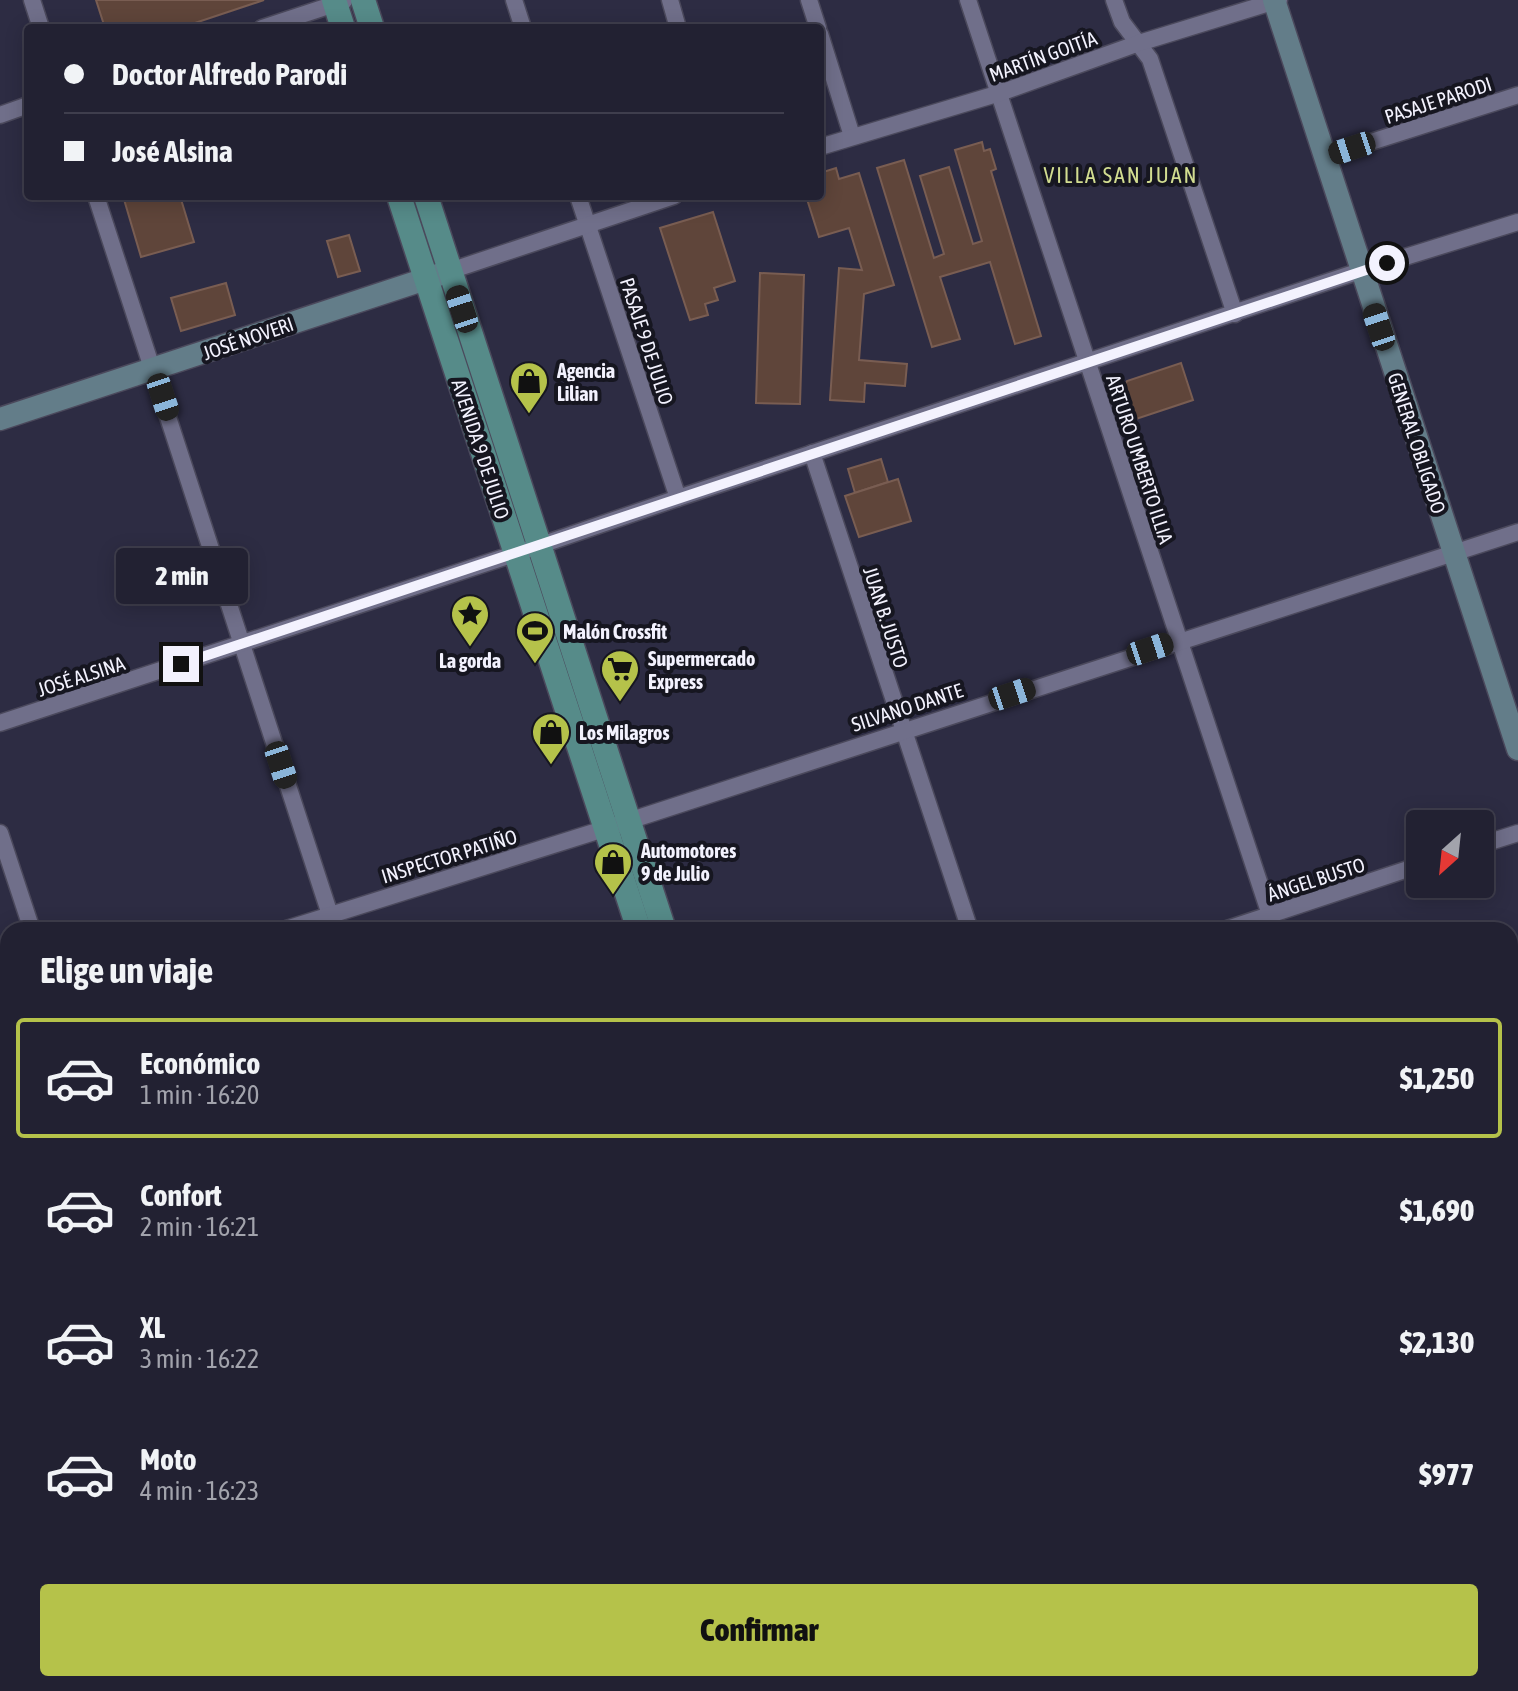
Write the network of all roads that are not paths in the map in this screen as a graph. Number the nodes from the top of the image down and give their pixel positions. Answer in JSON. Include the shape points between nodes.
{"nodes":[{"id":1,"x":32,"y":0,"type":"edge"},
{"id":2,"x":363,"y":0,"type":"edge"},
{"id":3,"x":514,"y":0,"type":"edge"},
{"id":4,"x":670,"y":0,"type":"edge"},
{"id":5,"x":809,"y":0,"type":"edge"},
{"id":6,"x":968,"y":0,"type":"edge"},
{"id":7,"x":1114,"y":0,"type":"edge"},
{"id":8,"x":338,"y":1,"type":"edge"},
{"id":9,"x":1276,"y":1,"type":"edge"},
{"id":10,"x":40,"y":24,"type":"edge"},
{"id":11,"x":273,"y":24,"type":"edge"},
{"id":12,"x":342,"y":24,"type":"edge"},
{"id":13,"x":371,"y":24,"type":"edge"},
{"id":14,"x":522,"y":24,"type":"edge"},
{"id":15,"x":677,"y":24,"type":"edge"},
{"id":16,"x":817,"y":24,"type":"edge"},
{"id":17,"x":1139,"y":43,"type":"junction"},
{"id":18,"x":824,"y":47,"type":"edge"},
{"id":19,"x":1000,"y":93,"type":"junction"},
{"id":20,"x":1518,"y":95,"type":"edge"},
{"id":21,"x":24,"y":106,"type":"edge"},
{"id":22,"x":0,"y":115,"type":"edge"},
{"id":23,"x":852,"y":136,"type":"junction"},
{"id":24,"x":824,"y":146,"type":"edge"},
{"id":25,"x":1324,"y":157,"type":"junction"},
{"id":26,"x":97,"y":200,"type":"edge"},
{"id":27,"x":400,"y":200,"type":"edge"},
{"id":28,"x":427,"y":200,"type":"edge"},
{"id":29,"x":579,"y":200,"type":"edge"},
{"id":30,"x":663,"y":200,"type":"edge"},
{"id":31,"x":1518,"y":222,"type":"edge"},
{"id":32,"x":588,"y":227,"type":"junction"},
{"id":33,"x":450,"y":271,"type":"junction"},
{"id":34,"x":1360,"y":271,"type":"junction"},
{"id":35,"x":426,"y":278,"type":"junction"},
{"id":36,"x":1235,"y":314,"type":"junction"},
{"id":37,"x":1087,"y":362,"type":"junction"},
{"id":38,"x":154,"y":369,"type":"junction"},
{"id":39,"x":0,"y":419,"type":"edge"},
{"id":40,"x":812,"y":453,"type":"junction"},
{"id":41,"x":678,"y":498,"type":"junction"},
{"id":42,"x":1518,"y":532,"type":"edge"},
{"id":43,"x":527,"y":550,"type":"junction"},
{"id":44,"x":1453,"y":553,"type":"junction"},
{"id":45,"x":1178,"y":641,"type":"junction"},
{"id":46,"x":242,"y":645,"type":"junction"},
{"id":47,"x":0,"y":723,"type":"edge"},
{"id":48,"x":902,"y":730,"type":"junction"},
{"id":49,"x":1518,"y":749,"type":"edge"},
{"id":50,"x":617,"y":824,"type":"junction"},
{"id":51,"x":0,"y":833,"type":"edge"},
{"id":52,"x":1518,"y":833,"type":"edge"},
{"id":53,"x":1494,"y":841,"type":"edge"},
{"id":54,"x":1406,"y":870,"type":"edge"},
{"id":55,"x":29,"y":922,"type":"edge"},
{"id":56,"x":332,"y":922,"type":"edge"},
{"id":57,"x":637,"y":922,"type":"edge"},
{"id":58,"x":660,"y":922,"type":"edge"},
{"id":59,"x":967,"y":922,"type":"edge"},
{"id":60,"x":1273,"y":922,"type":"edge"}],
"edges":[{"from":1,"to":10,"type":"street"},
{"from":2,"to":13,"type":"main road"},
{"from":3,"to":14,"type":"street"},
{"from":4,"to":15,"type":"street"},
{"from":5,"to":16,"type":"street"},
{"from":6,"to":19,"type":"street","name":"ARTURO UMBERTO ILLIA"},
{"from":7,"to":17,"type":"street","via":[[1122,22]]},
{"from":8,"to":11,"type":"street"},
{"from":8,"to":12,"type":"main road"},
{"from":9,"to":17,"type":"street","name":"MARTÍN GOITÍA"},
{"from":9,"to":25,"type":"street","name":"GENERAL OBLIGADO"},
{"from":17,"to":19,"type":"street","name":"MARTÍN GOITÍA"},
{"from":17,"to":36,"type":"street","via":[[1150,59]]},
{"from":18,"to":23,"type":"street"},
{"from":19,"to":23,"type":"street","name":"MARTÍN GOITÍA"},
{"from":19,"to":37,"type":"street","name":"ARTURO UMBERTO ILLIA"},
{"from":20,"to":25,"type":"street","name":"PASAJE PARODI"},
{"from":21,"to":22,"type":"street"},
{"from":23,"to":24,"type":"street","name":"MARTÍN GOITÍA"},
{"from":25,"to":34,"type":"street","name":"GENERAL OBLIGADO"},
{"from":26,"to":38,"type":"street"},
{"from":27,"to":35,"type":"main road","name":"AVENIDA 9 DE JULIO"},
{"from":28,"to":33,"type":"main road","name":"AVENIDA 9 DE JULIO"},
{"from":29,"to":32,"type":"street","name":"PASAJE 9 DE JULIO"},
{"from":30,"to":32,"type":"street"},
{"from":31,"to":34,"type":"street","name":"JOSÉ ALSINA"},
{"from":32,"to":33,"type":"street"},
{"from":32,"to":41,"type":"street","name":"PASAJE 9 DE JULIO"},
{"from":33,"to":35,"type":"street","name":"JOSÉ NOVERI"},
{"from":33,"to":43,"type":"main road","name":"AVENIDA 9 DE JULIO"},
{"from":34,"to":36,"type":"street","name":"JOSÉ ALSINA"},
{"from":34,"to":44,"type":"street","name":"GENERAL OBLIGADO"},
{"from":35,"to":38,"type":"street","name":"JOSÉ NOVERI"},
{"from":35,"to":43,"type":"main road","name":"AVENIDA 9 DE JULIO"},
{"from":36,"to":37,"type":"street","name":"JOSÉ ALSINA"},
{"from":37,"to":40,"type":"street","name":"JOSÉ ALSINA"},
{"from":37,"to":45,"type":"street","name":"ARTURO UMBERTO ILLIA"},
{"from":38,"to":39,"type":"street","name":"JOSÉ NOVERI"},
{"from":38,"to":46,"type":"street"},
{"from":40,"to":41,"type":"street","name":"JOSÉ ALSINA"},
{"from":40,"to":48,"type":"street","name":"JUAN B. JUSTO"},
{"from":41,"to":43,"type":"street","name":"JOSÉ ALSINA"},
{"from":42,"to":44,"type":"street","name":"SILVANO DANTE"},
{"from":43,"to":46,"type":"street","name":"JOSÉ ALSINA"},
{"from":43,"to":50,"type":"main road","name":"AVENIDA 9 DE JULIO"},
{"from":44,"to":45,"type":"street","name":"SILVANO DANTE"},
{"from":44,"to":49,"type":"street","name":"GENERAL OBLIGADO"},
{"from":45,"to":48,"type":"street","name":"SILVANO DANTE"},
{"from":45,"to":60,"type":"street","name":"ARTURO UMBERTO ILLIA"},
{"from":46,"to":47,"type":"street","name":"JOSÉ ALSINA"},
{"from":46,"to":56,"type":"street"},
{"from":48,"to":50,"type":"street","name":"SILVANO DANTE"},
{"from":48,"to":59,"type":"street","name":"JUAN B. JUSTO"},
{"from":50,"to":56,"type":"street","name":"INSPECTOR PATIÑO"},
{"from":50,"to":57,"type":"main road","name":"AVENIDA 9 DE JULIO"},
{"from":50,"to":58,"type":"main road","name":"AVENIDA 9 DE JULIO"},
{"from":51,"to":55,"type":"street"},
{"from":52,"to":53,"type":"street"},
{"from":54,"to":60,"type":"street","name":"ÁNGEL BUSTO"}]}
